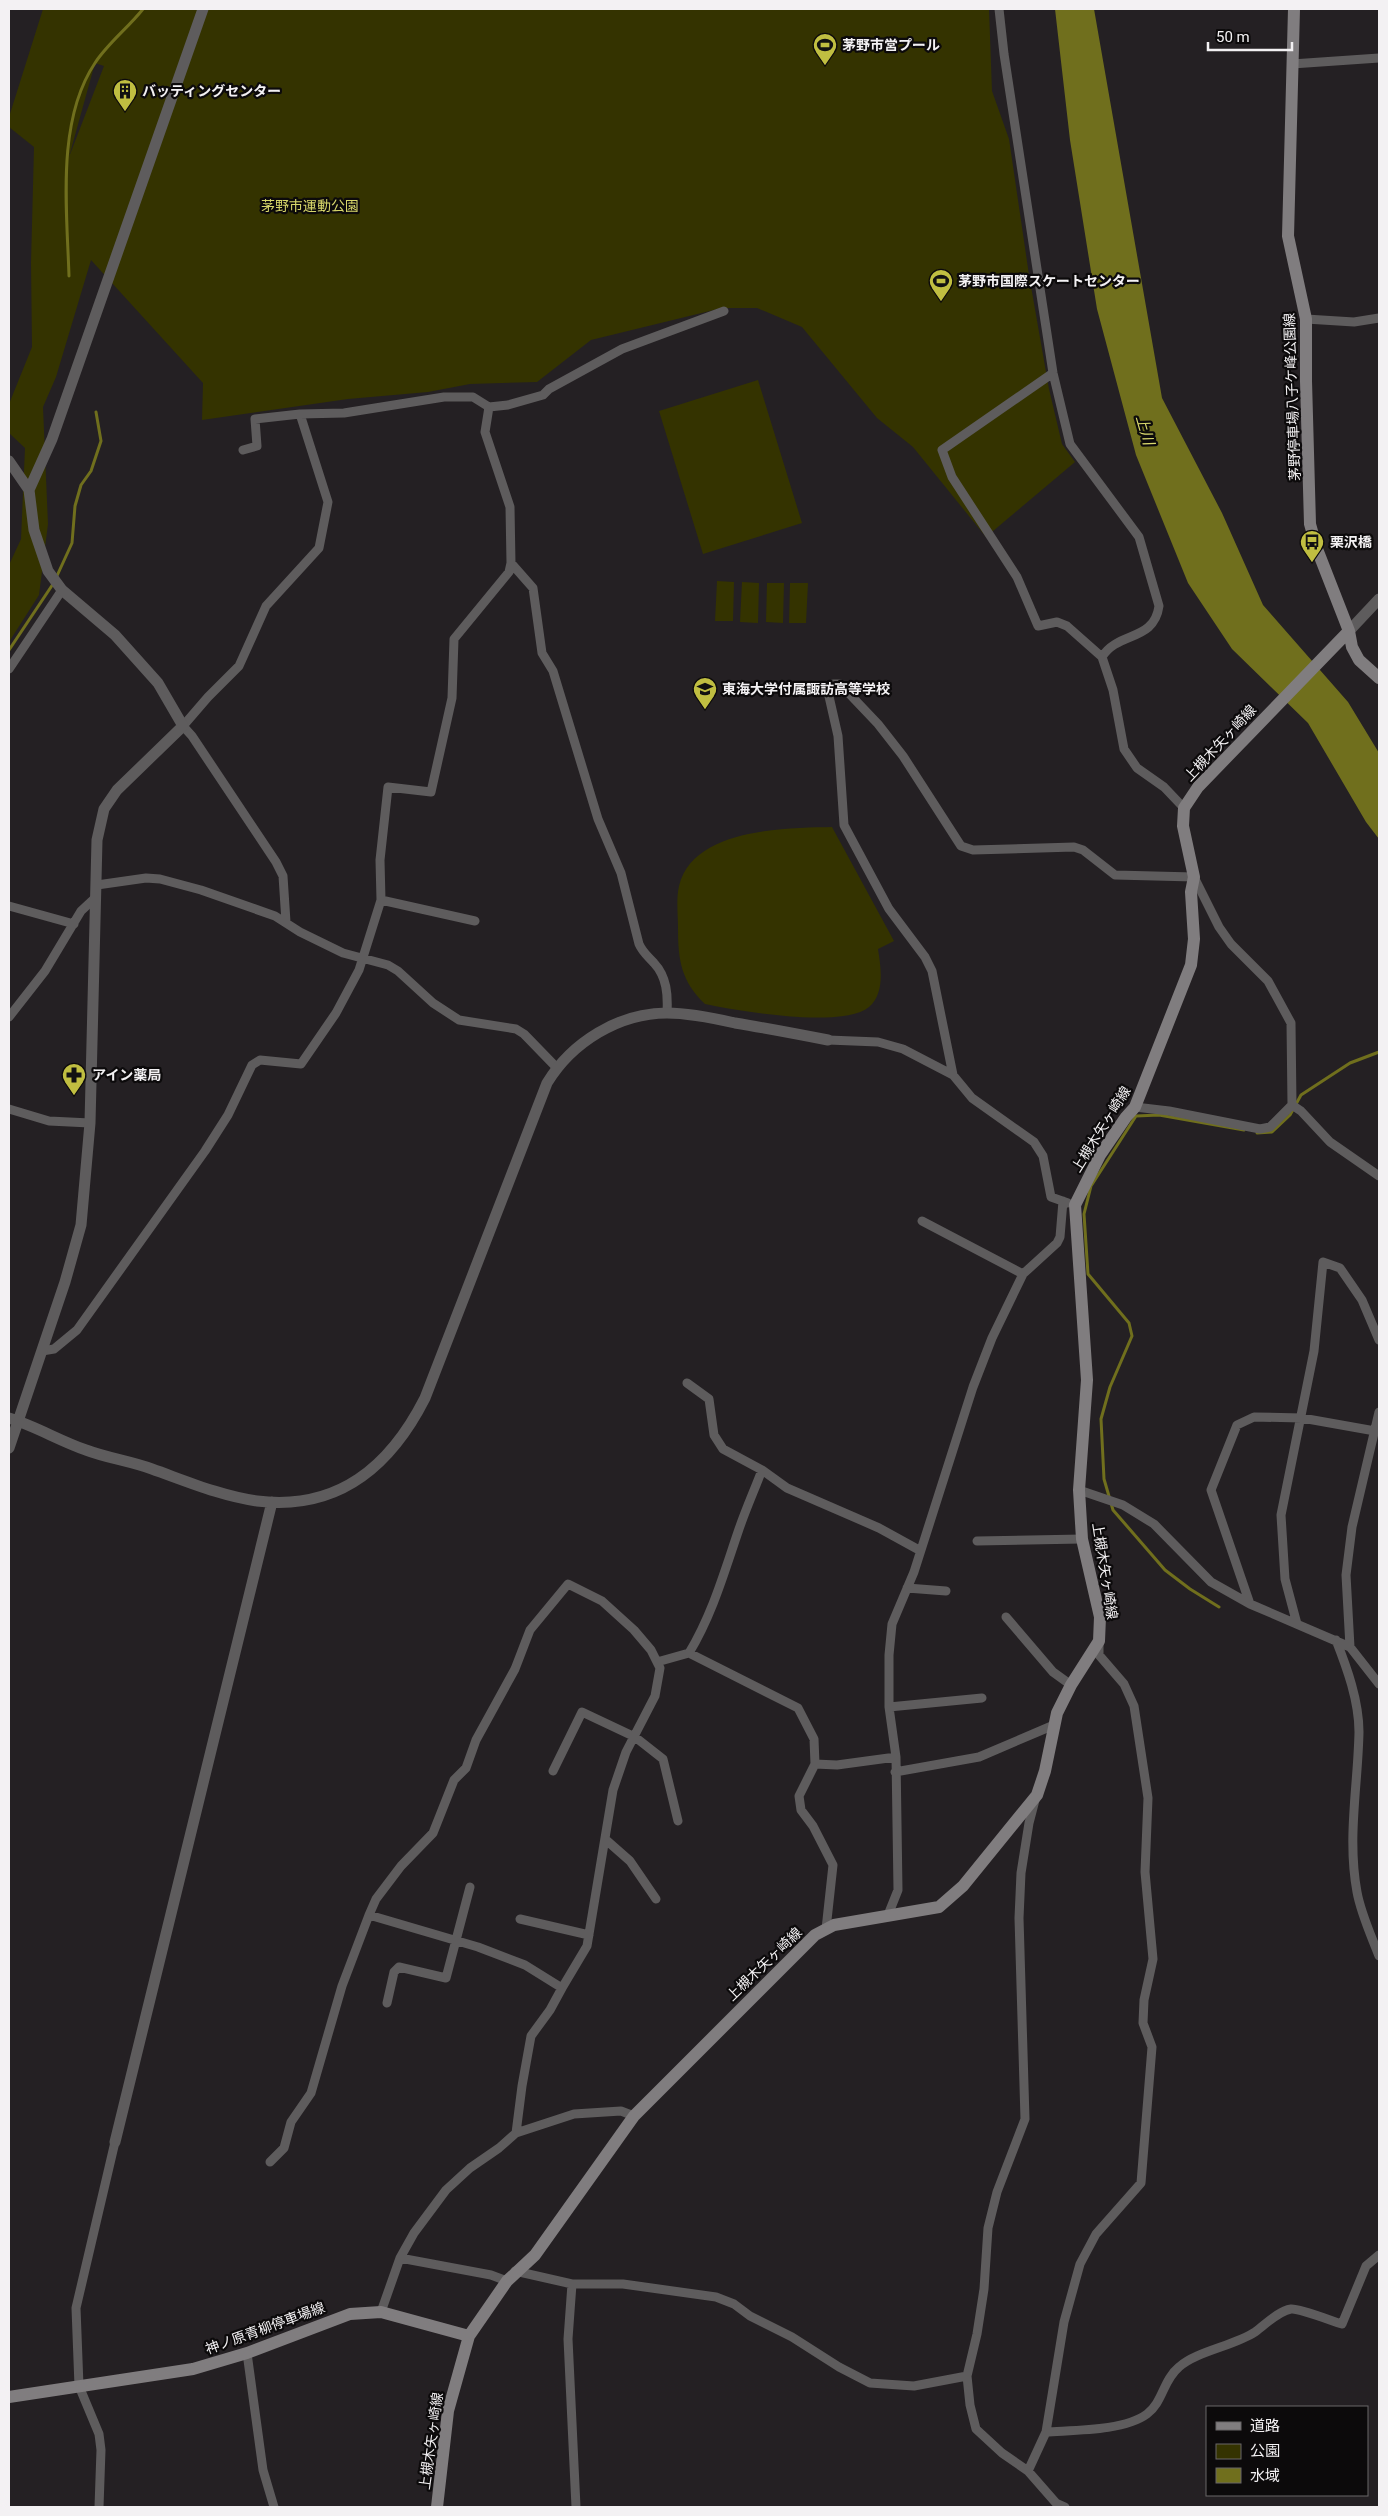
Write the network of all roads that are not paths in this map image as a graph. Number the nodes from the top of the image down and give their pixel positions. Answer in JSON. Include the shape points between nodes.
{"nodes":[{"id":1,"x":203,"y":9,"type":"edge"},
{"id":2,"x":999,"y":9,"type":"edge"},
{"id":3,"x":1294,"y":9,"type":"edge"},
{"id":4,"x":1379,"y":58,"type":"edge"},
{"id":5,"x":1292,"y":64,"type":"junction"},
{"id":6,"x":724,"y":311,"type":"dead end"},
{"id":7,"x":1379,"y":318,"type":"edge"},
{"id":8,"x":1306,"y":319,"type":"junction"},
{"id":9,"x":1053,"y":373,"type":"junction"},
{"id":10,"x":489,"y":406,"type":"junction"},
{"id":11,"x":300,"y":414,"type":"junction"},
{"id":12,"x":243,"y":450,"type":"dead end"},
{"id":13,"x":9,"y":461,"type":"edge"},
{"id":14,"x":29,"y":490,"type":"junction"},
{"id":15,"x":510,"y":563,"type":"junction"},
{"id":16,"x":62,"y":590,"type":"junction"},
{"id":17,"x":1379,"y":599,"type":"edge"},
{"id":18,"x":1348,"y":631,"type":"junction"},
{"id":19,"x":1102,"y":656,"type":"junction"},
{"id":20,"x":9,"y":669,"type":"edge"},
{"id":21,"x":1379,"y":678,"type":"edge"},
{"id":22,"x":183,"y":726,"type":"junction"},
{"id":23,"x":1184,"y":808,"type":"junction"},
{"id":24,"x":1194,"y":877,"type":"junction"},
{"id":25,"x":97,"y":886,"type":"junction"},
{"id":26,"x":95,"y":898,"type":"junction"},
{"id":27,"x":381,"y":900,"type":"junction"},
{"id":28,"x":9,"y":906,"type":"edge"},
{"id":29,"x":475,"y":921,"type":"dead end"},
{"id":30,"x":286,"y":922,"type":"junction"},
{"id":31,"x":74,"y":924,"type":"junction"},
{"id":32,"x":362,"y":959,"type":"junction"},
{"id":33,"x":667,"y":1013,"type":"junction"},
{"id":34,"x":9,"y":1017,"type":"edge"},
{"id":35,"x":828,"y":1040,"type":"joint"},
{"id":36,"x":557,"y":1068,"type":"junction"},
{"id":37,"x":953,"y":1075,"type":"junction"},
{"id":38,"x":1292,"y":1105,"type":"junction"},
{"id":39,"x":1135,"y":1107,"type":"junction"},
{"id":40,"x":9,"y":1109,"type":"edge"},
{"id":41,"x":90,"y":1123,"type":"junction"},
{"id":42,"x":1379,"y":1176,"type":"edge"},
{"id":43,"x":1069,"y":1203,"type":"junction"},
{"id":44,"x":922,"y":1221,"type":"dead end"},
{"id":45,"x":1023,"y":1274,"type":"junction"},
{"id":46,"x":1379,"y":1340,"type":"edge"},
{"id":47,"x":42,"y":1351,"type":"junction"},
{"id":48,"x":687,"y":1383,"type":"dead end"},
{"id":49,"x":1379,"y":1412,"type":"edge"},
{"id":50,"x":1302,"y":1418,"type":"junction"},
{"id":51,"x":13,"y":1419,"type":"edge"},
{"id":52,"x":1375,"y":1430,"type":"junction"},
{"id":53,"x":9,"y":1448,"type":"edge"},
{"id":54,"x":762,"y":1470,"type":"junction"},
{"id":55,"x":1079,"y":1490,"type":"junction"},
{"id":56,"x":272,"y":1502,"type":"junction"},
{"id":57,"x":1082,"y":1539,"type":"junction"},
{"id":58,"x":977,"y":1541,"type":"dead end"},
{"id":59,"x":919,"y":1550,"type":"junction"},
{"id":60,"x":907,"y":1588,"type":"junction"},
{"id":61,"x":946,"y":1591,"type":"dead end"},
{"id":62,"x":1250,"y":1604,"type":"junction"},
{"id":63,"x":1006,"y":1617,"type":"dead end"},
{"id":64,"x":1296,"y":1624,"type":"junction"},
{"id":65,"x":1336,"y":1640,"type":"junction"},
{"id":66,"x":1098,"y":1641,"type":"junction"},
{"id":67,"x":1350,"y":1647,"type":"junction"},
{"id":68,"x":689,"y":1653,"type":"junction"},
{"id":69,"x":657,"y":1662,"type":"junction"},
{"id":70,"x":1379,"y":1684,"type":"edge"},
{"id":71,"x":1071,"y":1685,"type":"junction"},
{"id":72,"x":982,"y":1698,"type":"dead end"},
{"id":73,"x":889,"y":1707,"type":"junction"},
{"id":74,"x":1054,"y":1724,"type":"junction"},
{"id":75,"x":635,"y":1737,"type":"junction"},
{"id":76,"x":896,"y":1757,"type":"junction"},
{"id":77,"x":816,"y":1764,"type":"junction"},
{"id":78,"x":552,"y":1771,"type":"dead end"},
{"id":79,"x":896,"y":1772,"type":"junction"},
{"id":80,"x":1037,"y":1795,"type":"junction"},
{"id":81,"x":678,"y":1821,"type":"dead end"},
{"id":82,"x":605,"y":1839,"type":"junction"},
{"id":83,"x":470,"y":1887,"type":"dead end"},
{"id":84,"x":656,"y":1899,"type":"dead end"},
{"id":85,"x":369,"y":1915,"type":"junction"},
{"id":86,"x":888,"y":1915,"type":"junction"},
{"id":87,"x":520,"y":1919,"type":"dead end"},
{"id":88,"x":826,"y":1929,"type":"junction"},
{"id":89,"x":589,"y":1936,"type":"junction"},
{"id":90,"x":456,"y":1940,"type":"junction"},
{"id":91,"x":1379,"y":1956,"type":"edge"},
{"id":92,"x":562,"y":1988,"type":"junction"},
{"id":93,"x":386,"y":2003,"type":"dead end"},
{"id":94,"x":634,"y":2116,"type":"junction"},
{"id":95,"x":516,"y":2132,"type":"junction"},
{"id":96,"x":115,"y":2142,"type":"joint"},
{"id":97,"x":270,"y":2162,"type":"dead end"},
{"id":98,"x":1379,"y":2255,"type":"edge"},
{"id":99,"x":400,"y":2258,"type":"junction"},
{"id":100,"x":511,"y":2276,"type":"junction"},
{"id":101,"x":572,"y":2284,"type":"junction"},
{"id":102,"x":381,"y":2312,"type":"junction"},
{"id":103,"x":469,"y":2336,"type":"junction"},
{"id":104,"x":247,"y":2353,"type":"junction"},
{"id":105,"x":967,"y":2376,"type":"junction"},
{"id":106,"x":79,"y":2386,"type":"junction"},
{"id":107,"x":9,"y":2397,"type":"edge"},
{"id":108,"x":1046,"y":2432,"type":"junction"},
{"id":109,"x":1028,"y":2471,"type":"junction"},
{"id":110,"x":1055,"y":2505,"type":"edge"},
{"id":111,"x":99,"y":2507,"type":"edge"},
{"id":112,"x":274,"y":2507,"type":"edge"},
{"id":113,"x":437,"y":2507,"type":"edge"},
{"id":114,"x":576,"y":2507,"type":"edge"},
{"id":115,"x":1065,"y":2507,"type":"edge"}],
"edges":[{"from":1,"to":14,"type":"street","via":[[52,439]]},
{"from":2,"to":9,"type":"street"},
{"from":3,"to":5,"type":"main road","name":"茅野停車場八子ケ峰公園線"},
{"from":4,"to":5,"type":"street"},
{"from":5,"to":8,"type":"main road","name":"茅野停車場八子ケ峰公園線","via":[[1288,236]]},
{"from":6,"to":10,"type":"street","via":[[622,349],[543,395],[508,405]]},
{"from":7,"to":8,"type":"street","via":[[1354,322]]},
{"from":8,"to":18,"type":"main road","name":"茅野停車場八子ケ峰公園線","via":[[1310,524]]},
{"from":9,"to":19,"type":"street","via":[[1070,444],[1138,537],[1159,606],[1158,617],[1148,629],[1108,648]]},
{"from":9,"to":19,"type":"street","via":[[942,450],[952,477],[1017,577],[1038,626],[1057,622],[1067,626]]},
{"from":10,"to":11,"type":"street","via":[[473,397],[444,397],[344,413]]},
{"from":10,"to":15,"type":"street","via":[[485,432],[510,508]]},
{"from":11,"to":12,"type":"street","via":[[255,419],[257,446]]},
{"from":11,"to":22,"type":"street","via":[[328,502],[319,548],[266,606],[239,666]]},
{"from":13,"to":14,"type":"street"},
{"from":14,"to":16,"type":"street","via":[[34,530],[48,571]]},
{"from":15,"to":27,"type":"street","via":[[509,572],[454,639],[452,698],[431,792],[388,787],[380,860]]},
{"from":15,"to":33,"type":"street","via":[[534,588],[542,653],[553,671],[598,819],[621,873],[639,944],[664,978],[668,994]]},
{"from":16,"to":20,"type":"street"},
{"from":16,"to":22,"type":"street","via":[[115,635],[158,683]]},
{"from":17,"to":18,"type":"street"},
{"from":18,"to":21,"type":"main road","name":"茅野停車場八子ケ峰公園線","via":[[1359,660]]},
{"from":18,"to":23,"type":"main road","name":"上槻木矢ヶ崎線","via":[[1198,787]]},
{"from":19,"to":23,"type":"street","via":[[1113,690],[1124,749],[1137,768],[1164,787]]},
{"from":22,"to":25,"type":"street","via":[[117,790],[104,809],[97,840]]},
{"from":22,"to":30,"type":"street","via":[[276,862],[283,876]]},
{"from":23,"to":24,"type":"main road","name":"上槻木矢ヶ崎線","via":[[1183,826]]},
{"from":24,"to":37,"type":"street","via":[[1115,875],[1074,846],[973,850],[961,846],[903,756],[878,724],[840,684],[833,684],[828,692],[838,736],[844,825],[889,909],[932,971]]},
{"from":24,"to":38,"type":"street","via":[[1219,927],[1231,944],[1268,981],[1291,1023]]},
{"from":24,"to":39,"type":"main road","name":"上槻木矢ヶ崎線","via":[[1191,965]]},
{"from":25,"to":26,"type":"street"},
{"from":25,"to":30,"type":"street","via":[[146,878],[160,879],[201,890]]},
{"from":26,"to":31,"type":"street","via":[[81,911]]},
{"from":26,"to":41,"type":"street"},
{"from":27,"to":29,"type":"street"},
{"from":27,"to":32,"type":"street"},
{"from":28,"to":31,"type":"street"},
{"from":30,"to":32,"type":"street","via":[[343,953]]},
{"from":31,"to":34,"type":"street","via":[[45,971]]},
{"from":32,"to":36,"type":"street","via":[[388,964],[432,1003],[459,1020],[516,1029]]},
{"from":32,"to":47,"type":"street","via":[[347,993],[301,1064],[260,1060],[252,1064],[228,1114],[205,1151],[77,1330],[54,1349]]},
{"from":33,"to":35,"type":"street"},
{"from":33,"to":36,"type":"street","via":[[620,1022],[582,1043]]},
{"from":35,"to":37,"type":"street","via":[[878,1042]]},
{"from":36,"to":56,"type":"street","via":[[537,1107],[412,1422],[384,1459],[364,1478],[319,1498]]},
{"from":37,"to":43,"type":"street","via":[[972,1098],[1034,1142],[1043,1156],[1051,1197]]},
{"from":38,"to":39,"type":"street","via":[[1270,1127],[1260,1129]]},
{"from":38,"to":42,"type":"street","via":[[1330,1142]]},
{"from":39,"to":43,"type":"main road","name":"上槻木矢ヶ崎線"},
{"from":40,"to":41,"type":"street","via":[[49,1120]]},
{"from":41,"to":47,"type":"street","via":[[81,1224]]},
{"from":43,"to":45,"type":"street","via":[[1057,1243]]},
{"from":43,"to":55,"type":"main road","name":"上槻木矢ヶ崎線","via":[[1087,1380]]},
{"from":44,"to":45,"type":"street"},
{"from":45,"to":59,"type":"street","via":[[992,1338],[973,1388],[926,1537]]},
{"from":46,"to":50,"type":"street","via":[[1362,1300],[1340,1268],[1323,1262],[1314,1351]]},
{"from":47,"to":51,"type":"street"},
{"from":48,"to":54,"type":"street","via":[[709,1399],[714,1435],[723,1449]]},
{"from":49,"to":52,"type":"street"},
{"from":50,"to":52,"type":"street"},
{"from":50,"to":62,"type":"street","via":[[1254,1417],[1236,1425],[1211,1490]]},
{"from":50,"to":64,"type":"street","via":[[1281,1516],[1285,1579]]},
{"from":51,"to":53,"type":"street"},
{"from":51,"to":56,"type":"street","via":[[87,1451],[236,1497]]},
{"from":52,"to":67,"type":"street","via":[[1352,1527],[1346,1574]]},
{"from":54,"to":59,"type":"street","via":[[786,1488],[879,1528]]},
{"from":54,"to":68,"type":"street","via":[[702,1632]]},
{"from":55,"to":57,"type":"main road","name":"上槻木矢ヶ崎線"},
{"from":55,"to":62,"type":"street","via":[[1123,1505],[1154,1524],[1212,1582]]},
{"from":56,"to":96,"type":"street"},
{"from":57,"to":58,"type":"street"},
{"from":57,"to":66,"type":"main road","name":"上槻木矢ヶ崎線","via":[[1100,1617]]},
{"from":59,"to":60,"type":"street"},
{"from":60,"to":61,"type":"street"},
{"from":60,"to":73,"type":"street","via":[[892,1624]]},
{"from":62,"to":64,"type":"street"},
{"from":63,"to":71,"type":"street","via":[[1053,1672]]},
{"from":64,"to":65,"type":"street"},
{"from":65,"to":67,"type":"street"},
{"from":65,"to":91,"type":"street","via":[[1356,1704],[1359,1730],[1354,1806],[1357,1892]]},
{"from":66,"to":71,"type":"main road","name":"上槻木矢ヶ崎線"},
{"from":66,"to":108,"type":"street","via":[[1099,1655],[1124,1684],[1134,1706],[1148,1798],[1145,1872],[1153,1959],[1144,2000],[1143,2023],[1152,2046],[1142,2183],[1096,2234],[1080,2264],[1064,2322]]},
{"from":67,"to":70,"type":"street"},
{"from":68,"to":69,"type":"street"},
{"from":68,"to":77,"type":"street","via":[[798,1708],[814,1738]]},
{"from":69,"to":75,"type":"street","via":[[660,1668],[655,1696]]},
{"from":69,"to":85,"type":"street","via":[[634,1630],[602,1601],[568,1584],[530,1630],[515,1669],[476,1740],[466,1768],[454,1780],[433,1833],[401,1866],[376,1899]]},
{"from":71,"to":74,"type":"main road","name":"上槻木矢ヶ崎線"},
{"from":72,"to":73,"type":"street"},
{"from":73,"to":76,"type":"street"},
{"from":74,"to":79,"type":"street","via":[[978,1757]]},
{"from":74,"to":80,"type":"main road","name":"上槻木矢ヶ崎線"},
{"from":75,"to":78,"type":"street","via":[[582,1712]]},
{"from":75,"to":81,"type":"street","via":[[662,1758]]},
{"from":75,"to":82,"type":"street","via":[[626,1752],[613,1790]]},
{"from":76,"to":77,"type":"street","via":[[837,1765]]},
{"from":76,"to":79,"type":"street"},
{"from":77,"to":88,"type":"street","via":[[799,1796],[801,1810],[813,1826],[832,1865]]},
{"from":79,"to":86,"type":"street","via":[[898,1890]]},
{"from":80,"to":86,"type":"main road","name":"上槻木矢ヶ崎線","via":[[963,1886],[940,1907]]},
{"from":80,"to":105,"type":"street","via":[[1021,1874],[1019,1918],[1025,2119],[997,2192],[988,2228],[984,2289]]},
{"from":82,"to":84,"type":"street","via":[[630,1861]]},
{"from":82,"to":89,"type":"street"},
{"from":83,"to":90,"type":"street"},
{"from":85,"to":90,"type":"street"},
{"from":85,"to":97,"type":"street","via":[[342,1986],[311,2093],[291,2122],[284,2148]]},
{"from":86,"to":88,"type":"main road","name":"上槻木矢ヶ崎線"},
{"from":87,"to":89,"type":"street"},
{"from":88,"to":94,"type":"main road","name":"上槻木矢ヶ崎線","via":[[781,1966]]},
{"from":89,"to":92,"type":"street","via":[[587,1946]]},
{"from":90,"to":92,"type":"street","via":[[525,1965]]},
{"from":90,"to":93,"type":"street","via":[[446,1978],[399,1967],[394,1972]]},
{"from":92,"to":95,"type":"street","via":[[531,2036]]},
{"from":94,"to":95,"type":"street","via":[[621,2111],[574,2114]]},
{"from":94,"to":100,"type":"main road","name":"上槻木矢ヶ崎線","via":[[535,2255]]},
{"from":95,"to":99,"type":"street","via":[[446,2190]]},
{"from":96,"to":106,"type":"street","via":[[76,2308]]},
{"from":98,"to":108,"type":"street","via":[[1366,2266],[1342,2324],[1291,2309],[1253,2333],[1179,2366],[1147,2414],[1131,2422],[1111,2426]]},
{"from":99,"to":100,"type":"street"},
{"from":99,"to":102,"type":"street"},
{"from":100,"to":101,"type":"street"},
{"from":100,"to":103,"type":"main road","name":"上槻木矢ヶ崎線"},
{"from":101,"to":105,"type":"street","via":[[622,2284],[716,2297],[734,2304],[839,2368],[870,2383],[914,2386]]},
{"from":101,"to":114,"type":"street","via":[[568,2358]]},
{"from":102,"to":103,"type":"main road","name":"神ノ原青柳停車場線"},
{"from":102,"to":104,"type":"main road","name":"神ノ原青柳停車場線","via":[[350,2314]]},
{"from":103,"to":113,"type":"main road","name":"上槻木矢ヶ崎線","via":[[448,2410]]},
{"from":104,"to":106,"type":"main road","name":"神ノ原青柳停車場線","via":[[193,2368]]},
{"from":104,"to":112,"type":"street","via":[[263,2470]]},
{"from":105,"to":109,"type":"street","via":[[976,2430]]},
{"from":106,"to":107,"type":"main road","name":"神ノ原青柳停車場線"},
{"from":106,"to":111,"type":"street","via":[[99,2434],[102,2450]]},
{"from":108,"to":109,"type":"street"},
{"from":109,"to":110,"type":"street"},
{"from":110,"to":115,"type":"street"}]}
